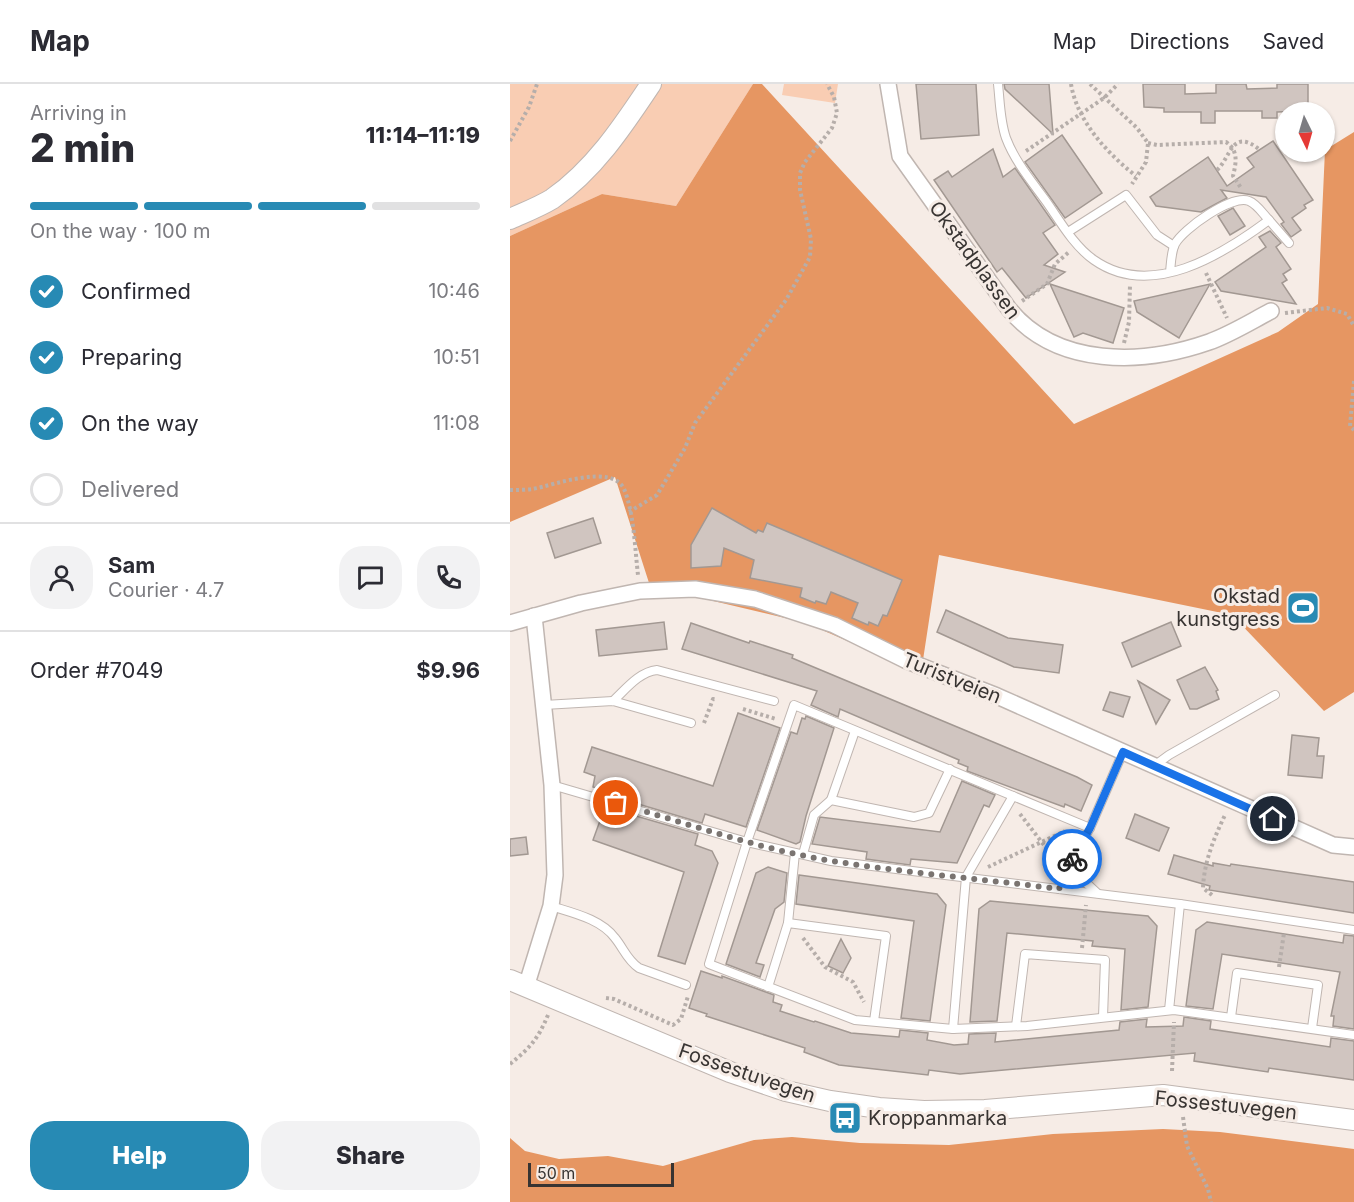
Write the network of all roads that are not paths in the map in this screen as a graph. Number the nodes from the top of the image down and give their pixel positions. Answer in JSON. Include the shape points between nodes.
{"nodes":[{"id":1,"x":651,"y":84,"type":"edge"},
{"id":2,"x":888,"y":84,"type":"edge"},
{"id":3,"x":998,"y":84,"type":"edge"},
{"id":4,"x":510,"y":219,"type":"edge"},
{"id":5,"x":1269,"y":220,"type":"junction"},
{"id":6,"x":1068,"y":232,"type":"junction"},
{"id":7,"x":1289,"y":243,"type":"dead end"},
{"id":8,"x":1174,"y":246,"type":"junction"},
{"id":9,"x":1170,"y":272,"type":"junction"},
{"id":10,"x":1271,"y":311,"type":"road end"},
{"id":11,"x":534,"y":616,"type":"junction"},
{"id":12,"x":510,"y":623,"type":"edge"},
{"id":13,"x":1275,"y":695,"type":"dead end"},
{"id":14,"x":613,"y":701,"type":"junction"},
{"id":15,"x":774,"y":701,"type":"dead end"},
{"id":16,"x":544,"y":705,"type":"junction"},
{"id":17,"x":691,"y":723,"type":"road end"},
{"id":18,"x":855,"y":731,"type":"junction"},
{"id":19,"x":1123,"y":752,"type":"junction"},
{"id":20,"x":1154,"y":766,"type":"junction"},
{"id":21,"x":950,"y":769,"type":"junction"},
{"id":22,"x":552,"y":784,"type":"junction"},
{"id":23,"x":1012,"y":798,"type":"junction"},
{"id":24,"x":831,"y":800,"type":"junction"},
{"id":25,"x":1090,"y":828,"type":"junction"},
{"id":26,"x":747,"y":842,"type":"junction"},
{"id":27,"x":1354,"y":847,"type":"edge"},
{"id":28,"x":799,"y":854,"type":"junction"},
{"id":29,"x":1067,"y":870,"type":"junction"},
{"id":30,"x":966,"y":877,"type":"junction"},
{"id":31,"x":1059,"y":889,"type":"junction"},
{"id":32,"x":1098,"y":893,"type":"junction"},
{"id":33,"x":1180,"y":904,"type":"junction"},
{"id":34,"x":551,"y":906,"type":"junction"},
{"id":35,"x":792,"y":923,"type":"junction"},
{"id":36,"x":1354,"y":930,"type":"edge"},
{"id":37,"x":518,"y":984,"type":"edge"},
{"id":38,"x":689,"y":985,"type":"road end"},
{"id":39,"x":768,"y":987,"type":"junction"},
{"id":40,"x":1172,"y":1010,"type":"junction"},
{"id":41,"x":1103,"y":1017,"type":"junction"},
{"id":42,"x":1231,"y":1017,"type":"junction"},
{"id":43,"x":874,"y":1021,"type":"junction"},
{"id":44,"x":1016,"y":1026,"type":"junction"},
{"id":45,"x":1312,"y":1028,"type":"junction"},
{"id":46,"x":953,"y":1029,"type":"junction"},
{"id":47,"x":1354,"y":1035,"type":"edge"},
{"id":48,"x":1354,"y":1120,"type":"edge"}],
"edges":[{"from":1,"to":4,"type":"street","via":[[621,130],[588,168],[551,199]]},
{"from":2,"to":10,"type":"street","name":"Okstadplassen","via":[[900,156],[995,291],[1021,323],[1052,344],[1090,356],[1199,351]]},
{"from":3,"to":6,"type":"lane","via":[[1006,138]]},
{"from":5,"to":7,"type":"lane"},
{"from":5,"to":8,"type":"lane","via":[[1255,204],[1239,199],[1182,234]]},
{"from":5,"to":9,"type":"lane","via":[[1201,262]]},
{"from":6,"to":8,"type":"lane","via":[[1126,195],[1157,235]]},
{"from":6,"to":9,"type":"lane","via":[[1092,260],[1115,272]]},
{"from":8,"to":9,"type":"lane"},
{"from":11,"to":12,"type":"street","name":"Turistveien"},
{"from":11,"to":16,"type":"street"},
{"from":11,"to":19,"type":"street","name":"Turistveien","via":[[640,591],[695,589],[755,599],[834,626]]},
{"from":13,"to":20,"type":"lane"},
{"from":14,"to":15,"type":"lane","via":[[648,671],[657,669]]},
{"from":14,"to":16,"type":"lane"},
{"from":14,"to":17,"type":"lane"},
{"from":16,"to":22,"type":"street"},
{"from":18,"to":21,"type":"lane"},
{"from":18,"to":24,"type":"lane"},
{"from":18,"to":26,"type":"lane","via":[[794,705]]},
{"from":19,"to":20,"type":"street","name":"Turistveien"},
{"from":19,"to":25,"type":"lane"},
{"from":20,"to":27,"type":"street","name":"Turistveien","via":[[1333,845]]},
{"from":21,"to":23,"type":"lane"},
{"from":21,"to":24,"type":"lane","via":[[929,813],[915,817]]},
{"from":22,"to":26,"type":"lane"},
{"from":22,"to":34,"type":"street","via":[[555,875]]},
{"from":23,"to":25,"type":"lane"},
{"from":23,"to":30,"type":"lane"},
{"from":24,"to":28,"type":"lane","via":[[814,815]]},
{"from":25,"to":29,"type":"lane"},
{"from":26,"to":28,"type":"lane"},
{"from":26,"to":39,"type":"lane","via":[[709,964]]},
{"from":28,"to":30,"type":"lane"},
{"from":28,"to":35,"type":"lane"},
{"from":29,"to":31,"type":"lane"},
{"from":29,"to":32,"type":"lane"},
{"from":30,"to":31,"type":"lane"},
{"from":30,"to":46,"type":"lane"},
{"from":31,"to":32,"type":"lane"},
{"from":32,"to":33,"type":"lane"},
{"from":33,"to":36,"type":"lane"},
{"from":33,"to":40,"type":"lane"},
{"from":34,"to":37,"type":"street"},
{"from":34,"to":38,"type":"lane","via":[[606,929],[639,968]]},
{"from":35,"to":39,"type":"lane"},
{"from":35,"to":43,"type":"lane","via":[[886,936]]},
{"from":37,"to":48,"type":"street","name":"Fossestuvegen","via":[[730,1072],[830,1101],[924,1111],[986,1110],[1163,1095]]},
{"from":39,"to":43,"type":"lane","via":[[855,1020]]},
{"from":40,"to":41,"type":"lane"},
{"from":40,"to":42,"type":"lane"},
{"from":41,"to":44,"type":"lane"},
{"from":41,"to":44,"type":"lane","via":[[1105,960],[1025,954]]},
{"from":42,"to":45,"type":"lane"},
{"from":42,"to":45,"type":"lane","via":[[1237,972],[1318,985]]},
{"from":43,"to":46,"type":"lane"},
{"from":44,"to":46,"type":"lane"},
{"from":45,"to":47,"type":"lane"}]}
